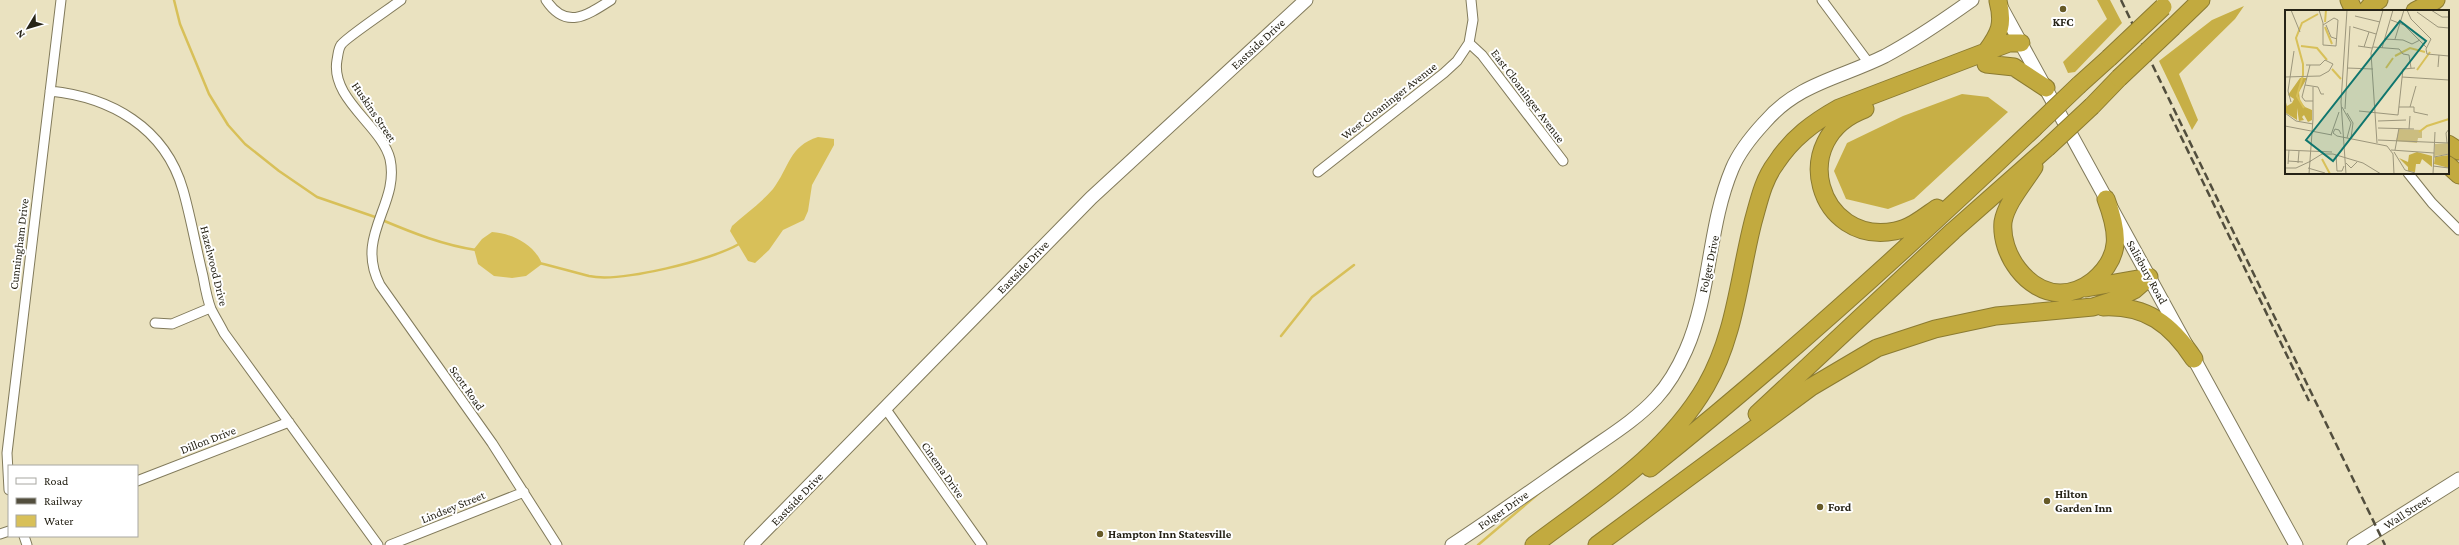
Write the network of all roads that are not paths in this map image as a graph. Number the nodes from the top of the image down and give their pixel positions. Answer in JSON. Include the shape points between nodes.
{"nodes":[{"id":1,"x":61,"y":0,"type":"edge"},
{"id":2,"x":401,"y":0,"type":"edge"},
{"id":3,"x":546,"y":0,"type":"edge"},
{"id":4,"x":611,"y":0,"type":"edge"},
{"id":5,"x":1306,"y":0,"type":"edge"},
{"id":6,"x":1471,"y":0,"type":"edge"},
{"id":7,"x":1822,"y":0,"type":"edge"},
{"id":8,"x":1972,"y":0,"type":"edge"},
{"id":9,"x":1998,"y":0,"type":"edge"},
{"id":10,"x":2201,"y":0,"type":"edge"},
{"id":11,"x":2349,"y":0,"type":"edge"},
{"id":12,"x":2379,"y":0,"type":"edge"},
{"id":13,"x":2436,"y":0,"type":"edge"},
{"id":14,"x":2167,"y":3,"type":"edge"},
{"id":15,"x":2354,"y":10,"type":"edge"},
{"id":16,"x":2367,"y":10,"type":"edge"},
{"id":17,"x":2418,"y":10,"type":"edge"},
{"id":18,"x":2021,"y":42,"type":"junction"},
{"id":19,"x":1469,"y":43,"type":"junction"},
{"id":20,"x":1986,"y":58,"type":"junction"},
{"id":21,"x":1868,"y":62,"type":"junction"},
{"id":22,"x":2046,"y":88,"type":"junction"},
{"id":23,"x":50,"y":92,"type":"junction"},
{"id":24,"x":2449,"y":145,"type":"edge"},
{"id":25,"x":2047,"y":148,"type":"junction"},
{"id":26,"x":2011,"y":150,"type":"junction"},
{"id":27,"x":2459,"y":151,"type":"edge"},
{"id":28,"x":1563,"y":161,"type":"dead end"},
{"id":29,"x":2449,"y":166,"type":"edge"},
{"id":30,"x":1318,"y":172,"type":"dead end"},
{"id":31,"x":2409,"y":174,"type":"edge"},
{"id":32,"x":2459,"y":175,"type":"edge"},
{"id":33,"x":2106,"y":199,"type":"junction"},
{"id":34,"x":2459,"y":230,"type":"edge"},
{"id":35,"x":373,"y":241,"type":"joint"},
{"id":36,"x":2149,"y":277,"type":"junction"},
{"id":37,"x":2077,"y":290,"type":"junction"},
{"id":38,"x":2092,"y":307,"type":"junction"},
{"id":39,"x":210,"y":308,"type":"junction"},
{"id":40,"x":155,"y":323,"type":"dead end"},
{"id":41,"x":2194,"y":359,"type":"junction"},
{"id":42,"x":885,"y":408,"type":"junction"},
{"id":43,"x":289,"y":422,"type":"junction"},
{"id":44,"x":8,"y":478,"type":"edge"},
{"id":45,"x":2459,"y":479,"type":"edge"},
{"id":46,"x":138,"y":481,"type":"edge"},
{"id":47,"x":1682,"y":481,"type":"junction"},
{"id":48,"x":524,"y":492,"type":"junction"},
{"id":49,"x":378,"y":545,"type":"edge"},
{"id":50,"x":390,"y":545,"type":"edge"},
{"id":51,"x":557,"y":545,"type":"edge"},
{"id":52,"x":751,"y":545,"type":"edge"},
{"id":53,"x":982,"y":545,"type":"edge"},
{"id":54,"x":1452,"y":545,"type":"edge"},
{"id":55,"x":1534,"y":545,"type":"edge"},
{"id":56,"x":1543,"y":545,"type":"edge"},
{"id":57,"x":1596,"y":545,"type":"edge"},
{"id":58,"x":2296,"y":545,"type":"edge"},
{"id":59,"x":2354,"y":545,"type":"edge"}],
"edges":[{"from":1,"to":23,"type":"street","name":"Cunningham Drive"},
{"from":2,"to":35,"type":"street","name":"Huskins Street","via":[[341,44],[336,61],[338,79],[346,95],[389,157],[392,171]]},
{"from":3,"to":4,"type":"street","via":[[553,11],[570,18],[594,11]]},
{"from":5,"to":42,"type":"street","name":"Eastside Drive","via":[[1091,198]]},
{"from":6,"to":19,"type":"street","via":[[1473,20]]},
{"from":7,"to":21,"type":"street"},
{"from":8,"to":21,"type":"street","name":"Folger Drive","via":[[1929,30],[1884,56]]},
{"from":9,"to":18,"type":"street","name":"Salisbury Road"},
{"from":9,"to":20,"type":"highway","via":[[2002,17],[1998,36]]},
{"from":10,"to":25,"type":"highway","bridge":true},
{"from":11,"to":15,"type":"highway"},
{"from":12,"to":16,"type":"highway"},
{"from":13,"to":17,"type":"highway"},
{"from":14,"to":26,"type":"highway","bridge":true},
{"from":18,"to":20,"type":"highway","via":[[2009,43]]},
{"from":18,"to":22,"type":"street","name":"Salisbury Road"},
{"from":19,"to":28,"type":"street","name":"East Cloaninger Avenue","via":[[1482,55]]},
{"from":19,"to":30,"type":"street","name":"West Cloaninger Avenue","via":[[1457,61],[1444,73]]},
{"from":20,"to":22,"type":"highway","via":[[2014,67]]},
{"from":20,"to":26,"type":"highway","via":[[1846,117],[1825,141],[1819,161],[1819,181],[1826,200],[1838,216],[1855,227],[1875,232],[1895,231],[1914,224],[1964,189]]},
{"from":20,"to":55,"type":"highway","via":[[1839,108],[1814,122],[1793,141],[1775,163],[1762,188],[1726,342],[1706,385],[1680,425],[1644,461]]},
{"from":21,"to":54,"type":"street","name":"Folger Drive","via":[[1794,95],[1776,109],[1743,150],[1726,189],[1700,308],[1686,350],[1657,397],[1612,434]]},
{"from":22,"to":33,"type":"street","name":"Salisbury Road"},
{"from":23,"to":39,"type":"street","name":"Hazelwood Drive","via":[[77,94],[105,103],[131,118],[153,137],[171,161],[182,188]]},
{"from":23,"to":44,"type":"street","name":"Cunningham Drive","via":[[6,453]]},
{"from":24,"to":27,"type":"highway"},
{"from":25,"to":37,"type":"highway","via":[[2011,201],[2003,222],[2004,243],[2013,264],[2042,289],[2060,293]]},
{"from":25,"to":47,"type":"highway","via":[[1953,231],[1798,377]]},
{"from":26,"to":56,"type":"highway","via":[[1824,323],[1721,412],[1618,493]]},
{"from":29,"to":32,"type":"highway"},
{"from":31,"to":34,"type":"street","via":[[2432,203]]},
{"from":33,"to":36,"type":"street","name":"Salisbury Road"},
{"from":33,"to":37,"type":"highway","via":[[2114,220],[2116,243],[2113,258],[2105,270]]},
{"from":35,"to":48,"type":"street","name":"Scott Road","via":[[370,256],[373,271],[380,285]]},
{"from":36,"to":37,"type":"highway"},
{"from":36,"to":38,"type":"highway","via":[[2134,290]]},
{"from":36,"to":41,"type":"street","name":"Salisbury Road"},
{"from":38,"to":41,"type":"highway","via":[[2118,306],[2142,311],[2164,323]]},
{"from":38,"to":47,"type":"highway","via":[[1996,316],[1936,329],[1877,348],[1811,387]]},
{"from":39,"to":40,"type":"street","via":[[172,324]]},
{"from":39,"to":43,"type":"street","name":"Hazelwood Drive","via":[[224,333]]},
{"from":41,"to":58,"type":"street","name":"Salisbury Road"},
{"from":42,"to":52,"type":"street","name":"Eastside Drive"},
{"from":42,"to":53,"type":"street","name":"Cinema Drive"},
{"from":43,"to":46,"type":"street","name":"Dillon Drive"},
{"from":43,"to":49,"type":"street","name":"Hazelwood Drive"},
{"from":45,"to":59,"type":"street","name":"Wall Street"},
{"from":47,"to":57,"type":"highway"},
{"from":48,"to":50,"type":"street","name":"Lindsey Street"},
{"from":48,"to":51,"type":"street","name":"Scott Road"}]}
